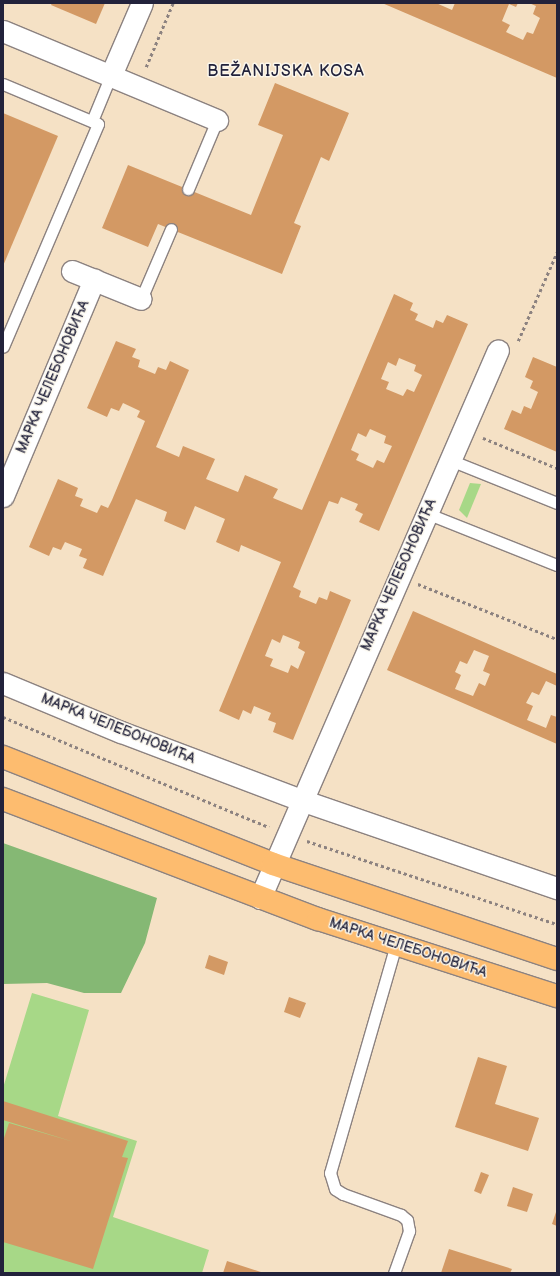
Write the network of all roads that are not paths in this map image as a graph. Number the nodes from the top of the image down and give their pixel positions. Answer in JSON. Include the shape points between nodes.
{"nodes":[{"id":1,"x":142,"y":3,"type":"edge"},
{"id":2,"x":3,"y":31,"type":"edge"},
{"id":3,"x":112,"y":75,"type":"junction"},
{"id":4,"x":3,"y":84,"type":"edge"},
{"id":5,"x":217,"y":120,"type":"joint"},
{"id":6,"x":92,"y":121,"type":"junction"},
{"id":7,"x":188,"y":189,"type":"dead end"},
{"id":8,"x":171,"y":229,"type":"dead end"},
{"id":9,"x":72,"y":271,"type":"dead end"},
{"id":10,"x":94,"y":279,"type":"junction"},
{"id":11,"x":141,"y":299,"type":"joint"},
{"id":12,"x":3,"y":348,"type":"edge"},
{"id":13,"x":498,"y":350,"type":"dead end"},
{"id":14,"x":450,"y":460,"type":"junction"},
{"id":15,"x":3,"y":496,"type":"edge"},
{"id":16,"x":557,"y":503,"type":"edge"},
{"id":17,"x":426,"y":513,"type":"junction"},
{"id":18,"x":557,"y":565,"type":"edge"},
{"id":19,"x":3,"y":683,"type":"edge"},
{"id":20,"x":3,"y":757,"type":"edge"},
{"id":21,"x":3,"y":799,"type":"edge"},
{"id":22,"x":301,"y":800,"type":"junction"},
{"id":23,"x":274,"y":864,"type":"junction"},
{"id":24,"x":557,"y":888,"type":"edge"},
{"id":25,"x":260,"y":898,"type":"junction"},
{"id":26,"x":396,"y":945,"type":"junction"},
{"id":27,"x":557,"y":959,"type":"edge"},
{"id":28,"x":557,"y":996,"type":"edge"},
{"id":29,"x":394,"y":1273,"type":"edge"}],
"edges":[{"from":1,"to":3,"type":"street"},
{"from":2,"to":3,"type":"street"},
{"from":3,"to":5,"type":"street"},
{"from":3,"to":6,"type":"lane"},
{"from":4,"to":6,"type":"lane"},
{"from":5,"to":7,"type":"lane"},
{"from":6,"to":12,"type":"lane","via":[[98,124]]},
{"from":8,"to":11,"type":"lane"},
{"from":9,"to":10,"type":"street"},
{"from":10,"to":11,"type":"street"},
{"from":10,"to":15,"type":"street","name":"МАРКА ЧЕЛЕБОНОВИЋА"},
{"from":13,"to":14,"type":"street","name":"МАРКА ЧЕЛЕБОНОВИЋА"},
{"from":14,"to":16,"type":"lane"},
{"from":14,"to":17,"type":"street","name":"МАРКА ЧЕЛЕБОНОВИЋА"},
{"from":17,"to":18,"type":"lane"},
{"from":17,"to":22,"type":"street","name":"МАРКА ЧЕЛЕБОНОВИЋА"},
{"from":19,"to":22,"type":"street","name":"МАРКА ЧЕЛЕБОНОВИЋА","via":[[121,732]]},
{"from":20,"to":23,"type":"main road"},
{"from":21,"to":25,"type":"main road","name":"МАРКА ЧЕЛЕБОНОВИЋА"},
{"from":22,"to":23,"type":"street","name":"МАРКА ЧЕЛЕБОНОВИЋА"},
{"from":22,"to":24,"type":"street","name":"МАРКА ЧЕЛЕБОНОВИЋА"},
{"from":23,"to":25,"type":"street","name":"МАРКА ЧЕЛЕБОНОВИЋА"},
{"from":23,"to":27,"type":"main road"},
{"from":25,"to":26,"type":"main road","name":"МАРКА ЧЕЛЕБОНОВИЋА"},
{"from":26,"to":28,"type":"main road","name":"МАРКА ЧЕЛЕБОНОВИЋА"},
{"from":26,"to":29,"type":"lane","via":[[330,1173],[335,1189],[343,1194],[401,1215],[407,1220],[409,1231]]}]}
